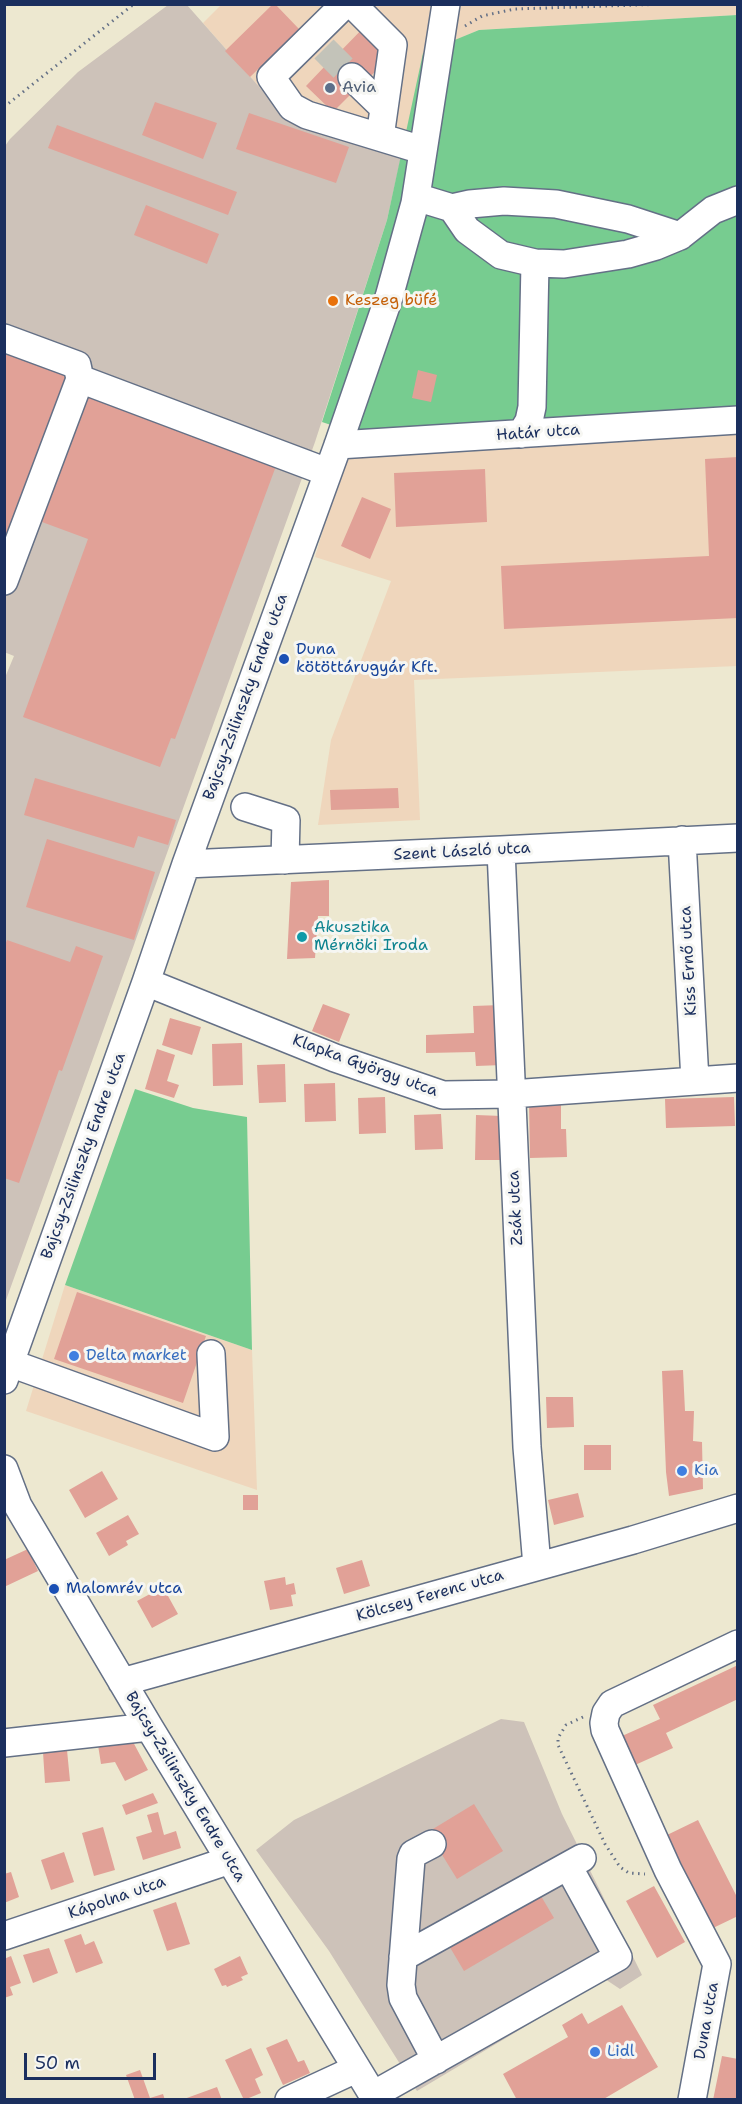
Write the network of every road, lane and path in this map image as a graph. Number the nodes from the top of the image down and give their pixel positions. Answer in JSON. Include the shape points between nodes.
{"nodes":[{"id":1,"x":134,"y":4,"type":"edge"},
{"id":2,"x":345,"y":4,"type":"edge"},
{"id":3,"x":352,"y":4,"type":"edge"},
{"id":4,"x":446,"y":4,"type":"edge"},
{"id":5,"x":668,"y":4,"type":"edge"},
{"id":6,"x":459,"y":33,"type":"dead end"},
{"id":7,"x":352,"y":77,"type":"tunnel mouth"},
{"id":8,"x":4,"y":107,"type":"edge"},
{"id":9,"x":384,"y":108,"type":"junction"},
{"id":10,"x":380,"y":137,"type":"junction"},
{"id":11,"x":423,"y":150,"type":"junction"},
{"id":12,"x":416,"y":197,"type":"junction"},
{"id":13,"x":738,"y":200,"type":"edge"},
{"id":14,"x":452,"y":208,"type":"junction"},
{"id":15,"x":680,"y":236,"type":"junction"},
{"id":16,"x":535,"y":263,"type":"junction"},
{"id":17,"x":4,"y":338,"type":"edge"},
{"id":18,"x":80,"y":379,"type":"junction"},
{"id":19,"x":738,"y":420,"type":"edge"},
{"id":20,"x":521,"y":434,"type":"junction"},
{"id":21,"x":338,"y":445,"type":"junction"},
{"id":22,"x":327,"y":472,"type":"junction"},
{"id":23,"x":4,"y":581,"type":"edge"},
{"id":24,"x":245,"y":807,"type":"dead end"},
{"id":25,"x":738,"y":838,"type":"edge"},
{"id":26,"x":682,"y":840,"type":"junction"},
{"id":27,"x":501,"y":850,"type":"junction"},
{"id":28,"x":285,"y":860,"type":"junction"},
{"id":29,"x":186,"y":864,"type":"junction"},
{"id":30,"x":146,"y":982,"type":"junction"},
{"id":31,"x":738,"y":1078,"type":"edge"},
{"id":32,"x":695,"y":1081,"type":"junction"},
{"id":33,"x":511,"y":1094,"type":"junction"},
{"id":34,"x":211,"y":1354,"type":"dead end"},
{"id":35,"x":7,"y":1371,"type":"edge"},
{"id":36,"x":6,"y":1480,"type":"edge"},
{"id":37,"x":738,"y":1508,"type":"edge"},
{"id":38,"x":537,"y":1566,"type":"junction"},
{"id":39,"x":738,"y":1644,"type":"edge"},
{"id":40,"x":122,"y":1683,"type":"junction"},
{"id":41,"x":612,"y":1704,"type":"junction"},
{"id":42,"x":149,"y":1727,"type":"junction"},
{"id":43,"x":4,"y":1743,"type":"edge"},
{"id":44,"x":432,"y":1844,"type":"dead end"},
{"id":45,"x":230,"y":1860,"type":"junction"},
{"id":46,"x":668,"y":1870,"type":"junction"},
{"id":47,"x":4,"y":1936,"type":"edge"},
{"id":48,"x":403,"y":1957,"type":"junction"},
{"id":49,"x":727,"y":1959,"type":"edge"},
{"id":50,"x":436,"y":2060,"type":"junction"},
{"id":51,"x":356,"y":2069,"type":"junction"},
{"id":52,"x":374,"y":2097,"type":"edge"},
{"id":53,"x":289,"y":2100,"type":"edge"},
{"id":54,"x":692,"y":2100,"type":"edge"}],
"edges":[{"from":1,"to":8,"type":"path"},
{"from":2,"to":10,"type":"street","via":[[318,43],[271,77],[292,106],[307,115]]},
{"from":3,"to":9,"type":"street","via":[[393,45]]},
{"from":4,"to":11,"type":"street","name":"Bajcsy-Zsilinszky Endre utca"},
{"from":5,"to":6,"type":"path","via":[[515,9],[482,16]]},
{"from":7,"to":9,"type":"street"},
{"from":9,"to":10,"type":"street"},
{"from":10,"to":11,"type":"street"},
{"from":11,"to":12,"type":"street","name":"Bajcsy-Zsilinszky Endre utca"},
{"from":12,"to":14,"type":"street"},
{"from":12,"to":21,"type":"street","name":"Bajcsy-Zsilinszky Endre utca","via":[[389,297]]},
{"from":13,"to":15,"type":"street","via":[[708,214]]},
{"from":14,"to":15,"type":"street","via":[[504,201],[556,204],[628,219]]},
{"from":14,"to":16,"type":"street","via":[[467,230],[501,255]]},
{"from":15,"to":16,"type":"street","via":[[600,260]]},
{"from":16,"to":20,"type":"street","via":[[532,407]]},
{"from":17,"to":18,"type":"street","via":[[77,364]]},
{"from":18,"to":22,"type":"street"},
{"from":18,"to":23,"type":"street"},
{"from":19,"to":20,"type":"street","name":"Határ utca"},
{"from":20,"to":21,"type":"street","name":"Határ utca"},
{"from":21,"to":22,"type":"street","name":"Bajcsy-Zsilinszky Endre utca"},
{"from":22,"to":29,"type":"street","name":"Bajcsy-Zsilinszky Endre utca"},
{"from":24,"to":28,"type":"street","via":[[286,820]]},
{"from":25,"to":26,"type":"street","name":"Szent László utca"},
{"from":26,"to":27,"type":"street","name":"Szent László utca"},
{"from":26,"to":32,"type":"street","name":"Kiss Ernő utca"},
{"from":27,"to":28,"type":"street","name":"Szent László utca"},
{"from":27,"to":33,"type":"street","name":"Zsák utca"},
{"from":28,"to":29,"type":"street","name":"Szent László utca"},
{"from":29,"to":30,"type":"street","name":"Bajcsy-Zsilinszky Endre utca"},
{"from":30,"to":33,"type":"street","name":"Klapka György utca","via":[[335,1058],[443,1095]]},
{"from":30,"to":35,"type":"street","name":"Bajcsy-Zsilinszky Endre utca"},
{"from":31,"to":32,"type":"street","name":"Klapka György utca"},
{"from":32,"to":33,"type":"street","name":"Klapka György utca"},
{"from":33,"to":38,"type":"street","name":"Zsák utca","via":[[527,1447]]},
{"from":34,"to":35,"type":"street","via":[[215,1437]]},
{"from":36,"to":40,"type":"street","name":"Bajcsy-Zsilinszky Endre utca"},
{"from":37,"to":38,"type":"street","name":"Kölcsey Ferenc utca"},
{"from":38,"to":40,"type":"street","name":"Kölcsey Ferenc utca"},
{"from":39,"to":41,"type":"street"},
{"from":40,"to":42,"type":"street","name":"Bajcsy-Zsilinszky Endre utca"},
{"from":41,"to":46,"type":"street","via":[[606,1713],[605,1730]]},
{"from":41,"to":46,"type":"path","via":[[566,1725],[558,1745],[620,1867],[640,1875]]},
{"from":42,"to":43,"type":"street"},
{"from":42,"to":45,"type":"street","name":"Bajcsy-Zsilinszky Endre utca"},
{"from":44,"to":48,"type":"street","via":[[411,1859]]},
{"from":45,"to":47,"type":"street","name":"Kápolna utca"},
{"from":45,"to":51,"type":"street","name":"Bajcsy-Zsilinszky Endre utca"},
{"from":46,"to":49,"type":"street"},
{"from":48,"to":50,"type":"street","via":[[404,1998]]},
{"from":48,"to":50,"type":"street","via":[[575,1862],[618,1957]]},
{"from":49,"to":54,"type":"street","name":"Duna utca"},
{"from":50,"to":52,"type":"street"},
{"from":51,"to":52,"type":"street","name":"Bajcsy-Zsilinszky Endre utca"},
{"from":51,"to":53,"type":"street"}]}
